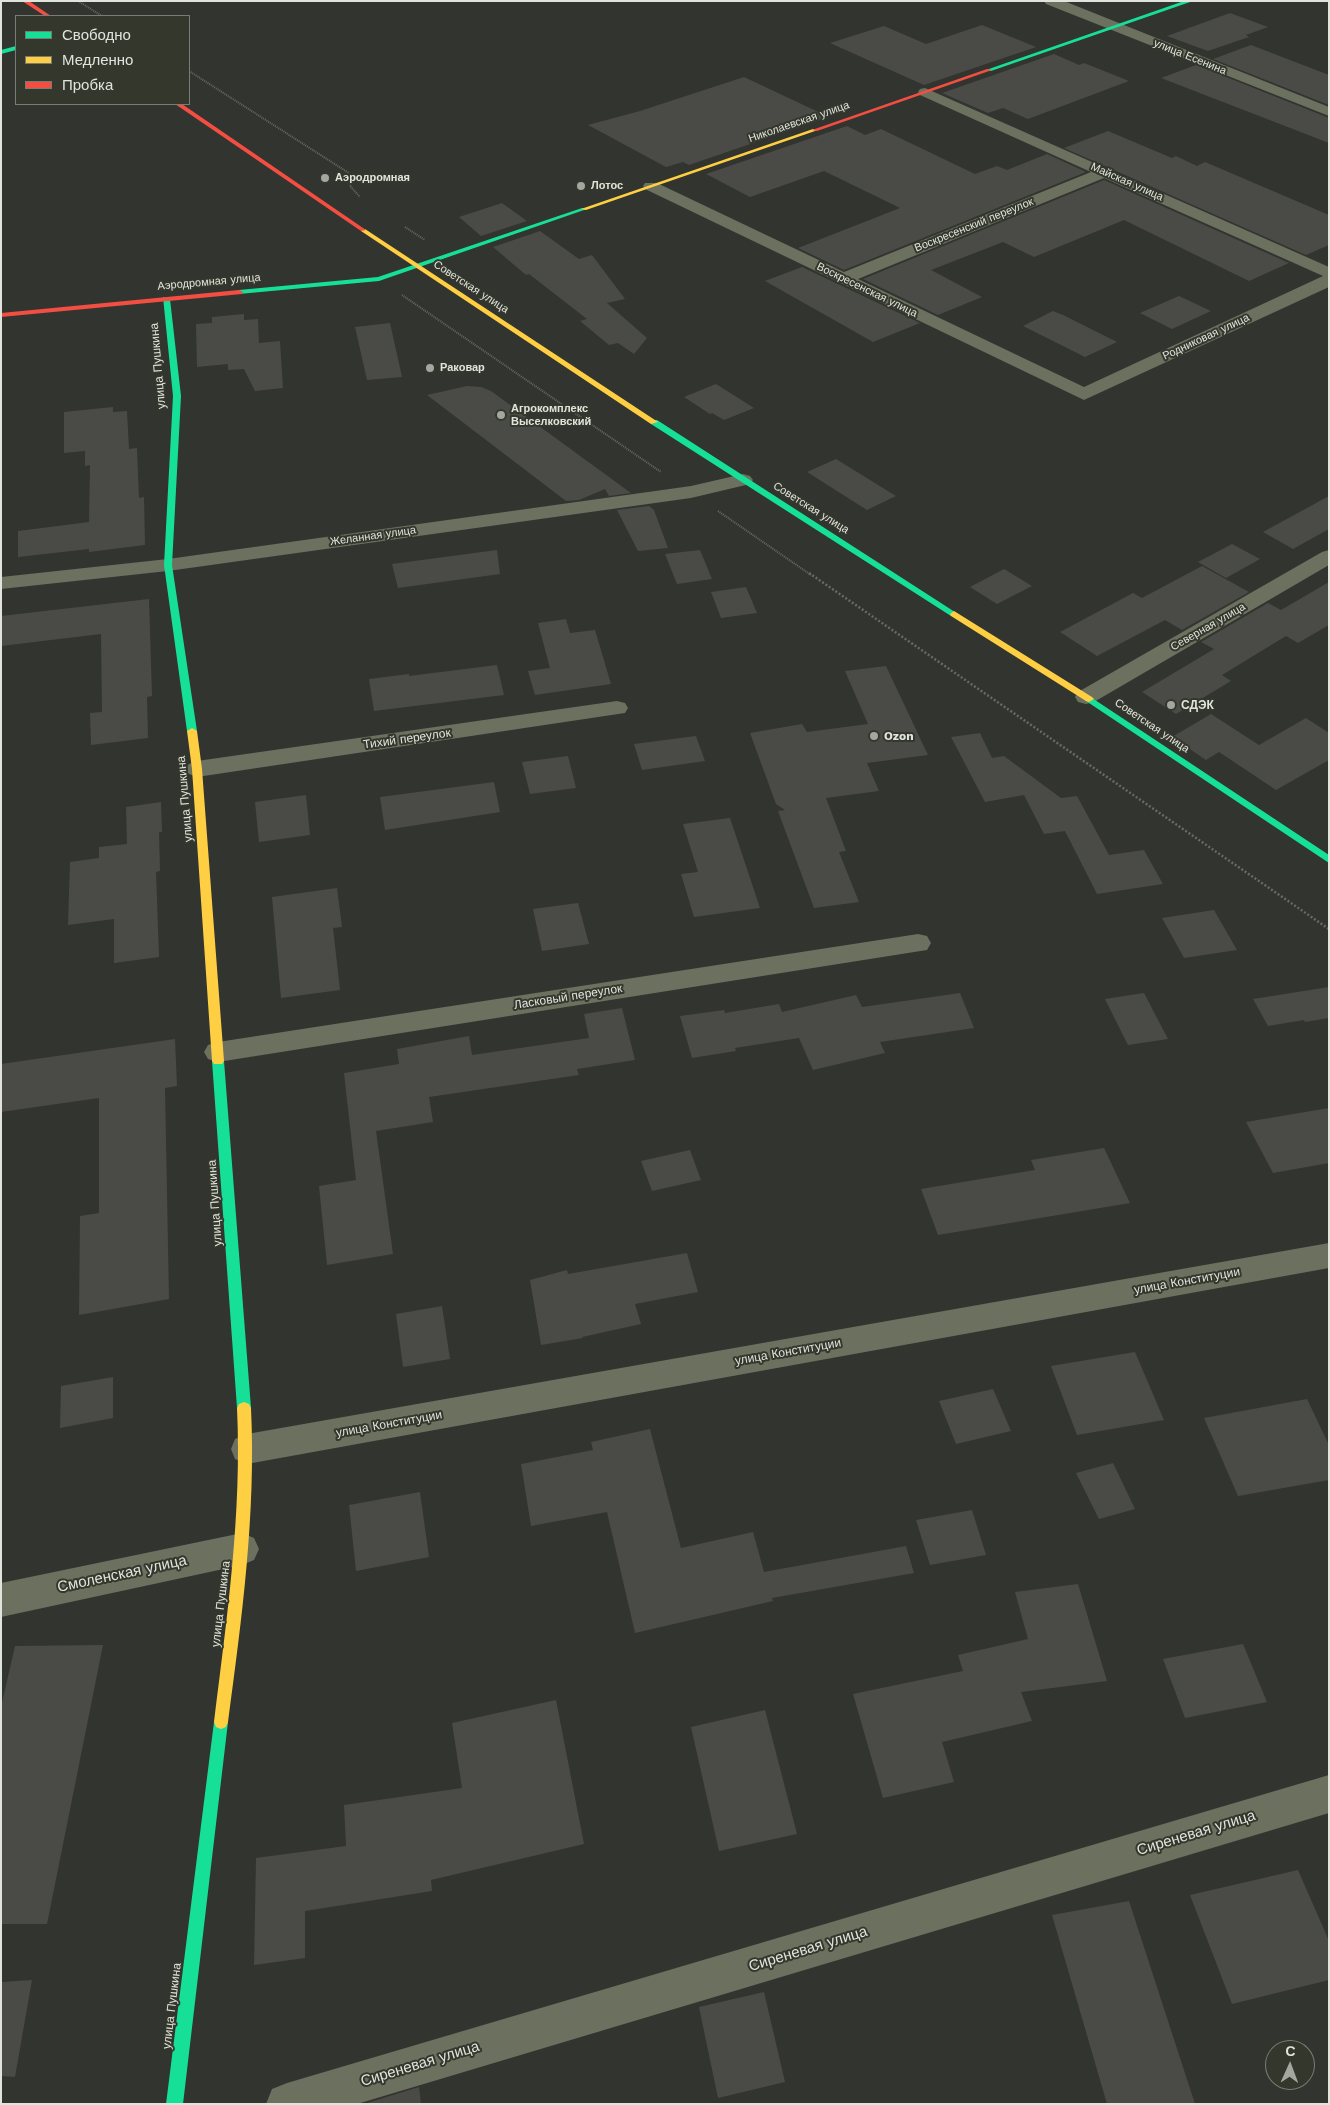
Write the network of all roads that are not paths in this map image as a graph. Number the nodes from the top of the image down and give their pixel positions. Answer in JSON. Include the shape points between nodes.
{"nodes":[{"id":1,"x":25,"y":1,"type":"edge"},
{"id":2,"x":1051,"y":1,"type":"edge"},
{"id":3,"x":1190,"y":1,"type":"edge"},
{"id":4,"x":46,"y":15,"type":"edge"},
{"id":5,"x":1116,"y":27,"type":"junction"},
{"id":6,"x":15,"y":48,"type":"edge"},
{"id":7,"x":1,"y":52,"type":"edge"},
{"id":8,"x":925,"y":92,"type":"junction"},
{"id":9,"x":179,"y":105,"type":"edge"},
{"id":10,"x":1329,"y":112,"type":"edge"},
{"id":11,"x":1106,"y":172,"type":"junction"},
{"id":12,"x":651,"y":186,"type":"junction"},
{"id":13,"x":417,"y":267,"type":"junction"},
{"id":14,"x":1329,"y":274,"type":"edge"},
{"id":15,"x":843,"y":279,"type":"junction"},
{"id":16,"x":1329,"y":280,"type":"edge"},
{"id":17,"x":166,"y":299,"type":"junction"},
{"id":18,"x":1,"y":315,"type":"edge"},
{"id":19,"x":1084,"y":394,"type":"joint"},
{"id":20,"x":743,"y":480,"type":"junction"},
{"id":21,"x":1329,"y":556,"type":"edge"},
{"id":22,"x":168,"y":565,"type":"junction"},
{"id":23,"x":1,"y":584,"type":"edge"},
{"id":24,"x":1086,"y":697,"type":"junction"},
{"id":25,"x":617,"y":708,"type":"dead end"},
{"id":26,"x":197,"y":769,"type":"junction"},
{"id":27,"x":1329,"y":860,"type":"edge"},
{"id":28,"x":918,"y":943,"type":"dead end"},
{"id":29,"x":218,"y":1052,"type":"junction"},
{"id":30,"x":1329,"y":1255,"type":"edge"},
{"id":31,"x":247,"y":1449,"type":"junction"},
{"id":32,"x":242,"y":1548,"type":"junction"},
{"id":33,"x":1,"y":1600,"type":"edge"},
{"id":34,"x":1329,"y":1794,"type":"edge"},
{"id":35,"x":174,"y":2104,"type":"edge"},
{"id":36,"x":288,"y":2104,"type":"edge"}],
"edges":[{"from":1,"to":4,"type":"street"},
{"from":2,"to":5,"type":"street","name":"улица Есенина"},
{"from":3,"to":5,"type":"street","name":"Николаевская улица"},
{"from":5,"to":8,"type":"street","name":"Николаевская улица"},
{"from":5,"to":10,"type":"street","name":"улица Есенина"},
{"from":6,"to":7,"type":"street"},
{"from":8,"to":11,"type":"street","name":"Майская улица"},
{"from":8,"to":12,"type":"street","name":"Николаевская улица"},
{"from":9,"to":13,"type":"street","name":"Советская улица"},
{"from":11,"to":14,"type":"street","name":"Майская улица"},
{"from":11,"to":15,"type":"street","name":"Воскресенский переулок"},
{"from":12,"to":13,"type":"street","name":"Николаевская улица"},
{"from":12,"to":15,"type":"street","name":"Воскресенская улица"},
{"from":13,"to":17,"type":"street","name":"Аэродромная улица","via":[[379,279]]},
{"from":13,"to":20,"type":"street","name":"Советская улица"},
{"from":15,"to":19,"type":"street","name":"Воскресенская улица"},
{"from":16,"to":19,"type":"street","name":"Родниковая улица"},
{"from":17,"to":18,"type":"street","name":"Аэродромная улица"},
{"from":17,"to":22,"type":"street","name":"улица Пушкина","via":[[176,396]]},
{"from":20,"to":22,"type":"street","name":"Желанная улица","via":[[691,492]]},
{"from":20,"to":24,"type":"street","name":"Советская улица"},
{"from":21,"to":24,"type":"street","name":"Северная улица"},
{"from":22,"to":23,"type":"street","name":"Желанная улица"},
{"from":22,"to":26,"type":"street","name":"улица Пушкина"},
{"from":24,"to":27,"type":"street","name":"Советская улица"},
{"from":25,"to":26,"type":"street","name":"Тихий переулок"},
{"from":26,"to":29,"type":"street","name":"улица Пушкина"},
{"from":28,"to":29,"type":"street","name":"Ласковый переулок"},
{"from":29,"to":31,"type":"street","name":"улица Пушкина"},
{"from":30,"to":31,"type":"street","name":"улица Конституции"},
{"from":31,"to":32,"type":"street","name":"улица Пушкина"},
{"from":32,"to":33,"type":"street","name":"Смоленская улица"},
{"from":32,"to":35,"type":"street","name":"улица Пушкина"},
{"from":34,"to":36,"type":"street","name":"Сиреневая улица"}]}
